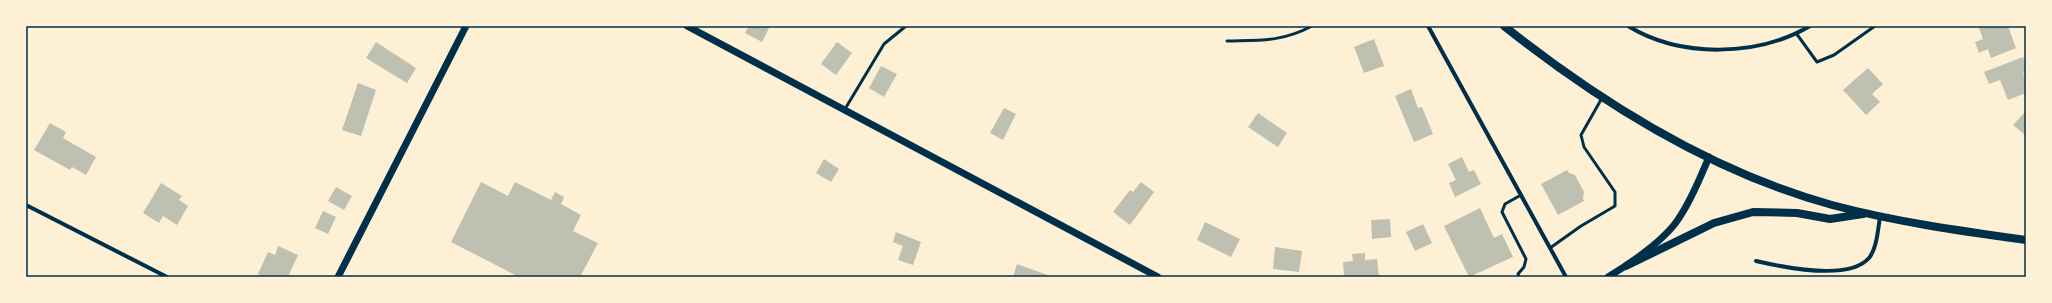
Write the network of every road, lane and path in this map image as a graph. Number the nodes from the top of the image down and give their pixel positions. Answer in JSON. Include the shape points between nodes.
{"nodes":[{"id":1,"x":466,"y":26,"type":"edge"},
{"id":2,"x":687,"y":26,"type":"edge"},
{"id":3,"x":906,"y":26,"type":"edge"},
{"id":4,"x":1312,"y":26,"type":"edge"},
{"id":5,"x":1428,"y":26,"type":"edge"},
{"id":6,"x":1504,"y":26,"type":"edge"},
{"id":7,"x":1628,"y":26,"type":"edge"},
{"id":8,"x":1810,"y":26,"type":"edge"},
{"id":9,"x":1875,"y":26,"type":"edge"},
{"id":10,"x":1796,"y":33,"type":"junction"},
{"id":11,"x":1227,"y":41,"type":"dead end"},
{"id":12,"x":1602,"y":98,"type":"junction"},
{"id":13,"x":844,"y":111,"type":"junction"},
{"id":14,"x":1709,"y":157,"type":"junction"},
{"id":15,"x":1521,"y":195,"type":"junction"},
{"id":16,"x":26,"y":205,"type":"edge"},
{"id":17,"x":1868,"y":214,"type":"junction"},
{"id":18,"x":1880,"y":217,"type":"junction"},
{"id":19,"x":2026,"y":240,"type":"edge"},
{"id":20,"x":1550,"y":248,"type":"junction"},
{"id":21,"x":1756,"y":262,"type":"dead end"},
{"id":22,"x":1626,"y":266,"type":"junction"},
{"id":23,"x":167,"y":277,"type":"edge"},
{"id":24,"x":338,"y":277,"type":"edge"},
{"id":25,"x":1158,"y":277,"type":"edge"},
{"id":26,"x":1519,"y":277,"type":"edge"},
{"id":27,"x":1566,"y":277,"type":"edge"},
{"id":28,"x":1608,"y":277,"type":"edge"}],
"edges":[{"from":1,"to":24,"type":"street"},
{"from":2,"to":13,"type":"street"},
{"from":3,"to":13,"type":"lane","via":[[884,44]]},
{"from":4,"to":11,"type":"lane","via":[[1300,33],[1279,39]]},
{"from":5,"to":15,"type":"street"},
{"from":6,"to":12,"type":"main road"},
{"from":7,"to":10,"type":"street","via":[[1680,46],[1706,49],[1734,49],[1762,44]]},
{"from":8,"to":10,"type":"street"},
{"from":9,"to":10,"type":"lane","via":[[1834,55],[1818,62]]},
{"from":12,"to":14,"type":"main road"},
{"from":12,"to":20,"type":"lane","via":[[1581,135],[1584,147],[1615,192],[1615,206]]},
{"from":13,"to":25,"type":"street"},
{"from":14,"to":17,"type":"main road","via":[[1793,192]]},
{"from":14,"to":22,"type":"street","via":[[1678,220]]},
{"from":15,"to":20,"type":"street"},
{"from":15,"to":26,"type":"lane","via":[[1505,204],[1502,212],[1526,259],[1518,274]]},
{"from":16,"to":23,"type":"street"},
{"from":17,"to":18,"type":"main road"},
{"from":17,"to":22,"type":"main road","via":[[1830,219],[1796,213],[1752,212],[1714,223]]},
{"from":18,"to":19,"type":"main road"},
{"from":18,"to":21,"type":"street","via":[[1870,257],[1862,264],[1833,270],[1812,270]]},
{"from":20,"to":27,"type":"street"},
{"from":22,"to":28,"type":"street"}]}
